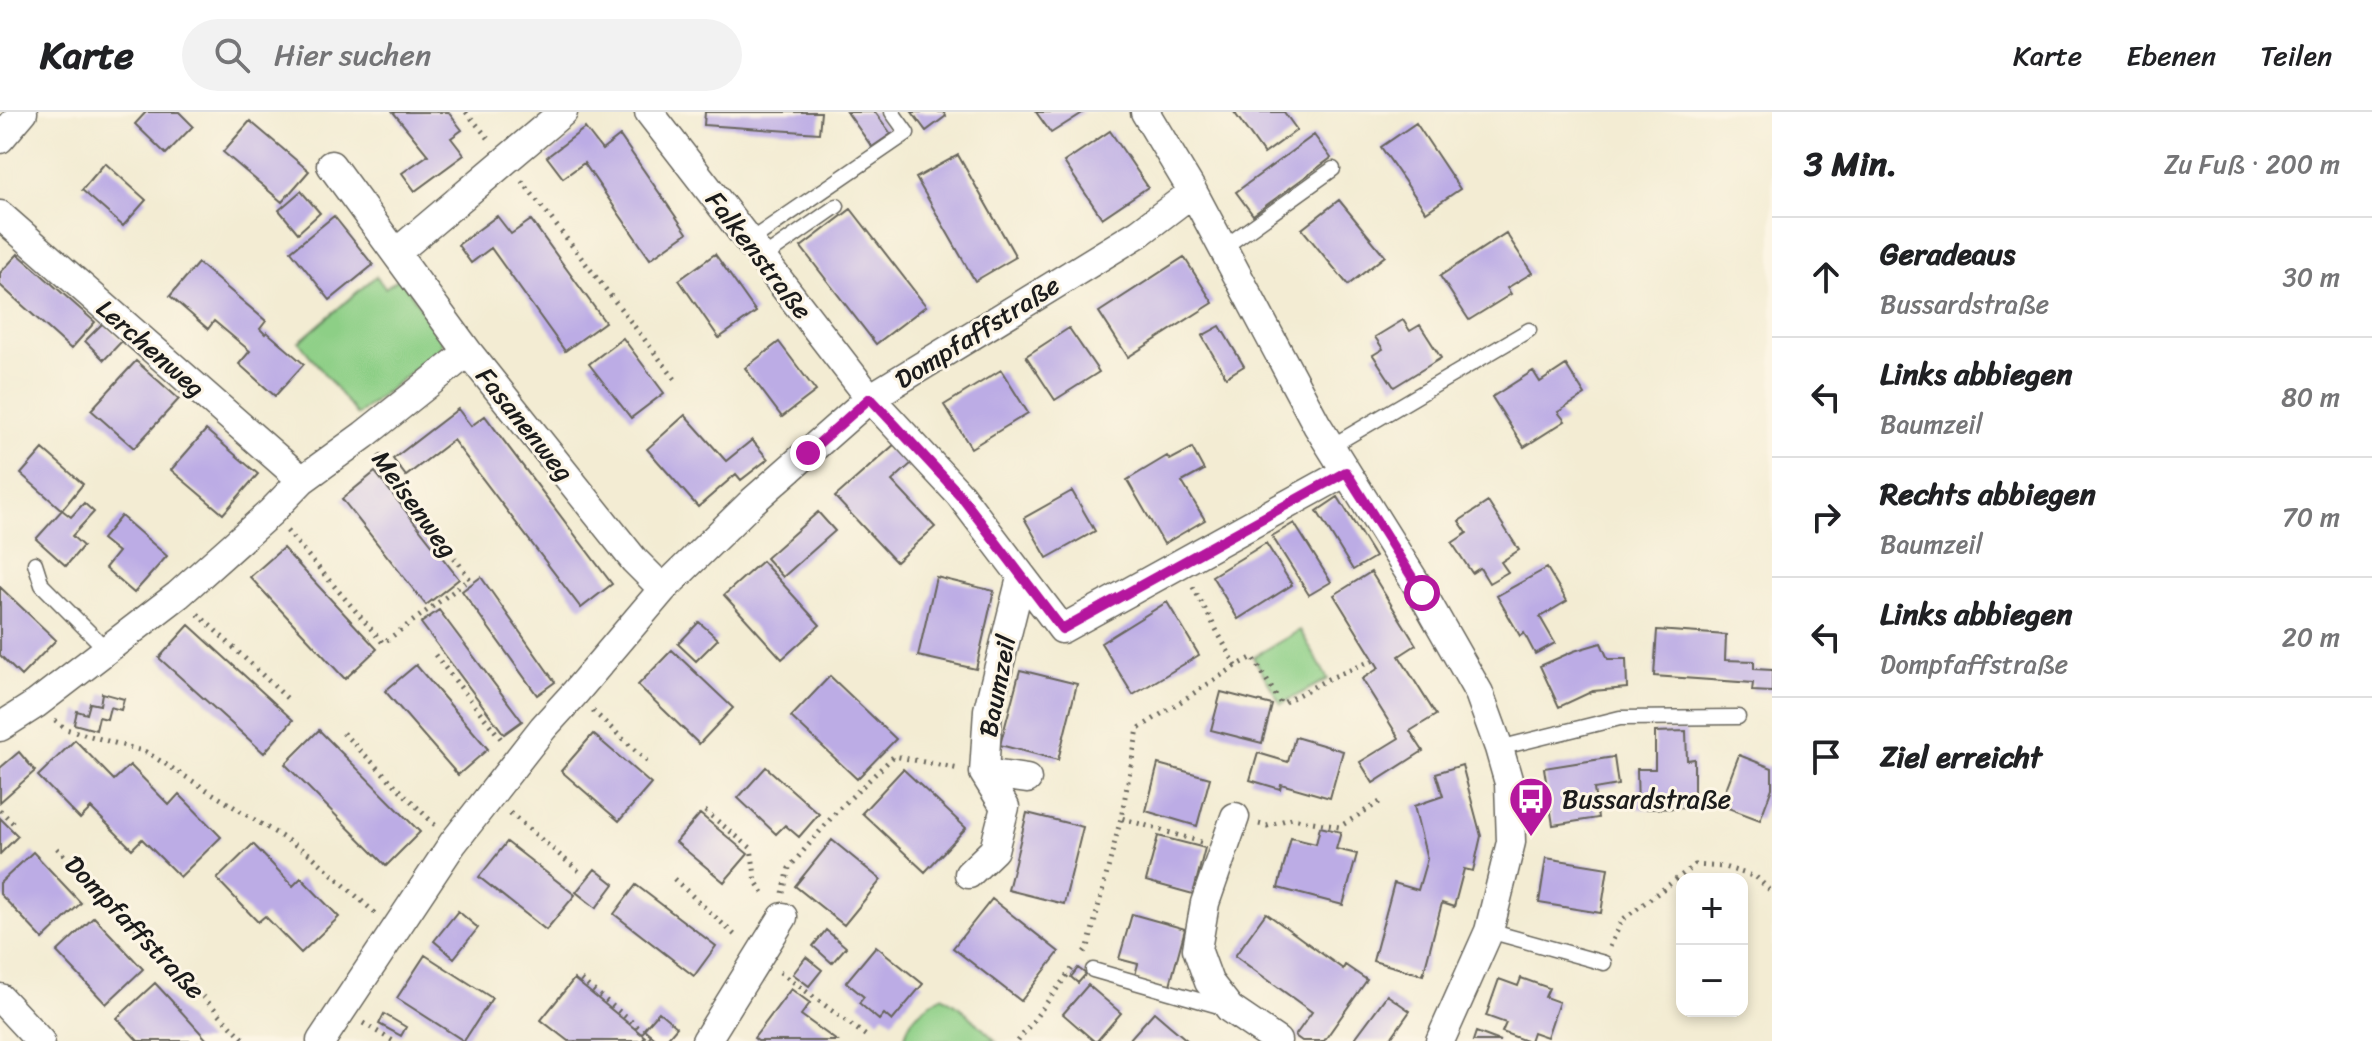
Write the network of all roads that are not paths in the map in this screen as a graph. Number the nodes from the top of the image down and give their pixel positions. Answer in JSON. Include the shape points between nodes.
{"nodes":[{"id":1,"x":23,"y":112,"type":"edge"},
{"id":2,"x":563,"y":112,"type":"edge"},
{"id":3,"x":649,"y":112,"type":"edge"},
{"id":4,"x":892,"y":112,"type":"edge"},
{"id":5,"x":1145,"y":112,"type":"edge"},
{"id":6,"x":0,"y":139,"type":"edge"},
{"id":7,"x":331,"y":165,"type":"dead end"},
{"id":8,"x":1333,"y":169,"type":"dead end"},
{"id":9,"x":1193,"y":192,"type":"junction"},
{"id":10,"x":837,"y":206,"type":"dead end"},
{"id":11,"x":0,"y":215,"type":"edge"},
{"id":12,"x":1223,"y":248,"type":"junction"},
{"id":13,"x":754,"y":250,"type":"junction"},
{"id":14,"x":396,"y":253,"type":"junction"},
{"id":15,"x":1529,"y":330,"type":"dead end"},
{"id":16,"x":468,"y":352,"type":"junction"},
{"id":17,"x":870,"y":398,"type":"junction"},
{"id":18,"x":1330,"y":447,"type":"junction"},
{"id":19,"x":1346,"y":472,"type":"junction"},
{"id":20,"x":302,"y":480,"type":"junction"},
{"id":21,"x":35,"y":563,"type":"dead end"},
{"id":22,"x":1021,"y":578,"type":"junction"},
{"id":23,"x":663,"y":589,"type":"junction"},
{"id":24,"x":106,"y":649,"type":"junction"},
{"id":25,"x":1738,"y":717,"type":"dead end"},
{"id":26,"x":0,"y":727,"type":"edge"},
{"id":27,"x":1499,"y":748,"type":"junction"},
{"id":28,"x":984,"y":773,"type":"junction"},
{"id":29,"x":1027,"y":779,"type":"dead end"},
{"id":30,"x":1235,"y":817,"type":"road end"},
{"id":31,"x":969,"y":874,"type":"dead end"},
{"id":32,"x":782,"y":918,"type":"road end"},
{"id":33,"x":1489,"y":931,"type":"junction"},
{"id":34,"x":1604,"y":963,"type":"road end"},
{"id":35,"x":1093,"y":970,"type":"dead end"},
{"id":36,"x":0,"y":998,"type":"edge"},
{"id":37,"x":1230,"y":1009,"type":"junction"},
{"id":38,"x":40,"y":1041,"type":"edge"},
{"id":39,"x":321,"y":1041,"type":"edge"},
{"id":40,"x":706,"y":1041,"type":"edge"},
{"id":41,"x":1277,"y":1041,"type":"edge"},
{"id":42,"x":1440,"y":1041,"type":"edge"}],
"edges":[{"from":1,"to":6,"type":"street"},
{"from":2,"to":14,"type":"street"},
{"from":3,"to":13,"type":"street","name":"Falkenstraße"},
{"from":4,"to":13,"type":"lane","via":[[907,133]]},
{"from":5,"to":9,"type":"street"},
{"from":7,"to":14,"type":"street","name":"Fasanenweg"},
{"from":8,"to":12,"type":"lane"},
{"from":9,"to":12,"type":"street"},
{"from":9,"to":17,"type":"street","name":"Dompfaffstraße","via":[[1139,233]]},
{"from":10,"to":13,"type":"lane"},
{"from":11,"to":20,"type":"street","name":"Lerchenweg"},
{"from":12,"to":18,"type":"street"},
{"from":13,"to":17,"type":"street","name":"Falkenstraße"},
{"from":14,"to":16,"type":"street","name":"Fasanenweg"},
{"from":15,"to":18,"type":"lane"},
{"from":16,"to":20,"type":"street","name":"Meisenweg"},
{"from":16,"to":23,"type":"street","name":"Fasanenweg"},
{"from":17,"to":22,"type":"street","name":"Baumzeil","via":[[960,495]]},
{"from":17,"to":23,"type":"street","name":"Dompfaffstraße"},
{"from":18,"to":19,"type":"street"},
{"from":19,"to":22,"type":"street","name":"Baumzeil","via":[[1062,629]]},
{"from":19,"to":27,"type":"street","via":[[1479,693]]},
{"from":20,"to":24,"type":"street","name":"Meisenweg","via":[[178,595]]},
{"from":21,"to":24,"type":"lane","via":[[42,585]]},
{"from":22,"to":28,"type":"street","name":"Baumzeil","via":[[979,708]]},
{"from":23,"to":39,"type":"street","name":"Dompfaffstraße","via":[[453,843]]},
{"from":24,"to":26,"type":"street","name":"Meisenweg"},
{"from":25,"to":27,"type":"lane","via":[[1620,718]]},
{"from":27,"to":33,"type":"street","via":[[1509,783],[1511,842]]},
{"from":28,"to":29,"type":"street"},
{"from":28,"to":31,"type":"street","name":"Baumzeil","via":[[1005,807],[994,850]]},
{"from":30,"to":37,"type":"street","via":[[1205,903],[1197,949],[1209,982]]},
{"from":32,"to":40,"type":"street"},
{"from":33,"to":34,"type":"lane"},
{"from":33,"to":42,"type":"street"},
{"from":35,"to":37,"type":"lane"},
{"from":36,"to":38,"type":"street"},
{"from":37,"to":41,"type":"street"}]}
